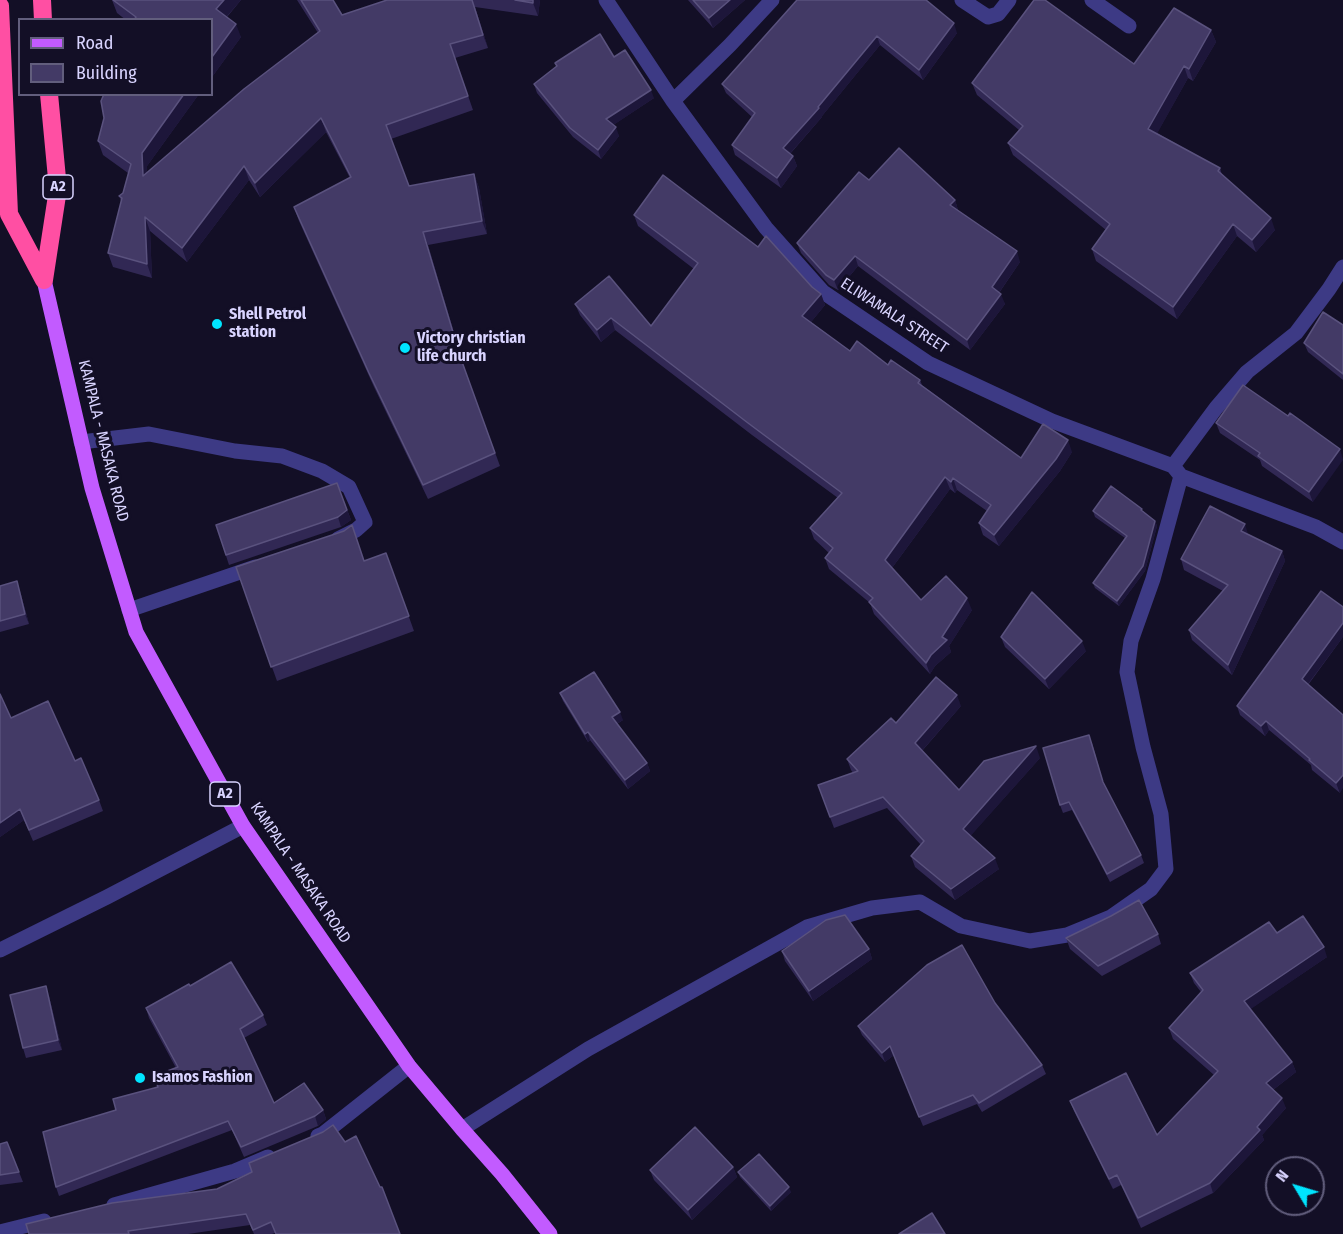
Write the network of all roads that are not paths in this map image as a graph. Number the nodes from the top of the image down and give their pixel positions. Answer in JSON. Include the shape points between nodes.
{"nodes":[{"id":1,"x":42,"y":0,"type":"edge"},
{"id":2,"x":606,"y":0,"type":"edge"},
{"id":3,"x":772,"y":0,"type":"edge"},
{"id":4,"x":962,"y":0,"type":"edge"},
{"id":5,"x":1009,"y":0,"type":"edge"},
{"id":6,"x":1092,"y":0,"type":"edge"},
{"id":7,"x":0,"y":6,"type":"edge"},
{"id":8,"x":43,"y":18,"type":"edge"},
{"id":9,"x":1129,"y":26,"type":"dead end"},
{"id":10,"x":49,"y":96,"type":"edge"},
{"id":11,"x":673,"y":101,"type":"junction"},
{"id":12,"x":1343,"y":267,"type":"edge"},
{"id":13,"x":44,"y":280,"type":"junction"},
{"id":14,"x":81,"y":442,"type":"junction"},
{"id":15,"x":1177,"y":471,"type":"junction"},
{"id":16,"x":1343,"y":542,"type":"edge"},
{"id":17,"x":324,"y":543,"type":"edge"},
{"id":18,"x":270,"y":562,"type":"edge"},
{"id":19,"x":129,"y":610,"type":"junction"},
{"id":20,"x":243,"y":826,"type":"junction"},
{"id":21,"x":0,"y":950,"type":"edge"},
{"id":22,"x":409,"y":1066,"type":"junction"},
{"id":23,"x":462,"y":1129,"type":"junction"},
{"id":24,"x":301,"y":1144,"type":"edge"},
{"id":25,"x":279,"y":1153,"type":"edge"},
{"id":26,"x":100,"y":1208,"type":"edge"},
{"id":27,"x":56,"y":1218,"type":"edge"},
{"id":28,"x":0,"y":1232,"type":"edge"},
{"id":29,"x":550,"y":1234,"type":"edge"}],
"edges":[{"from":1,"to":8,"type":"highway"},
{"from":2,"to":11,"type":"street","name":"ELIWAMALA STREET"},
{"from":3,"to":11,"type":"street"},
{"from":4,"to":5,"type":"street","via":[[988,16],[999,14]]},
{"from":6,"to":9,"type":"street"},
{"from":7,"to":13,"type":"highway","name":"KAMPALA - MASAKA ROAD","number":"A2","via":[[9,214]]},
{"from":10,"to":13,"type":"highway","name":"KAMPALA - MASAKA ROAD","number":"A2","via":[[58,189]]},
{"from":11,"to":15,"type":"street","name":"ELIWAMALA STREET","via":[[766,228],[823,292],[928,363],[1052,421]]},
{"from":12,"to":15,"type":"street","via":[[1296,333],[1247,372],[1216,408]]},
{"from":13,"to":14,"type":"main road","name":"KAMPALA - MASAKA ROAD","number":"A2"},
{"from":14,"to":17,"type":"street","via":[[149,434],[282,456],[322,471],[349,487],[365,522],[346,536]]},
{"from":14,"to":19,"type":"main road","name":"KAMPALA - MASAKA ROAD","number":"A2"},
{"from":15,"to":16,"type":"street","name":"ELIWAMALA STREET","via":[[1316,527]]},
{"from":15,"to":23,"type":"street","via":[[1153,579],[1131,641],[1127,672],[1161,814],[1166,869],[1150,889],[1111,917],[1067,934],[1030,941],[961,926],[920,902],[872,908],[807,927],[588,1049]]},
{"from":18,"to":19,"type":"street"},
{"from":19,"to":20,"type":"main road","name":"KAMPALA - MASAKA ROAD","number":"A2","via":[[136,632]]},
{"from":20,"to":21,"type":"street"},
{"from":20,"to":22,"type":"main road","name":"KAMPALA - MASAKA ROAD","number":"A2"},
{"from":22,"to":23,"type":"main road","name":"KAMPALA - MASAKA ROAD","number":"A2"},
{"from":22,"to":24,"type":"street","via":[[323,1134]]},
{"from":23,"to":29,"type":"main road","name":"KAMPALA - MASAKA ROAD","number":"A2"},
{"from":25,"to":26,"type":"street","via":[[235,1171]]},
{"from":27,"to":28,"type":"street"}]}
